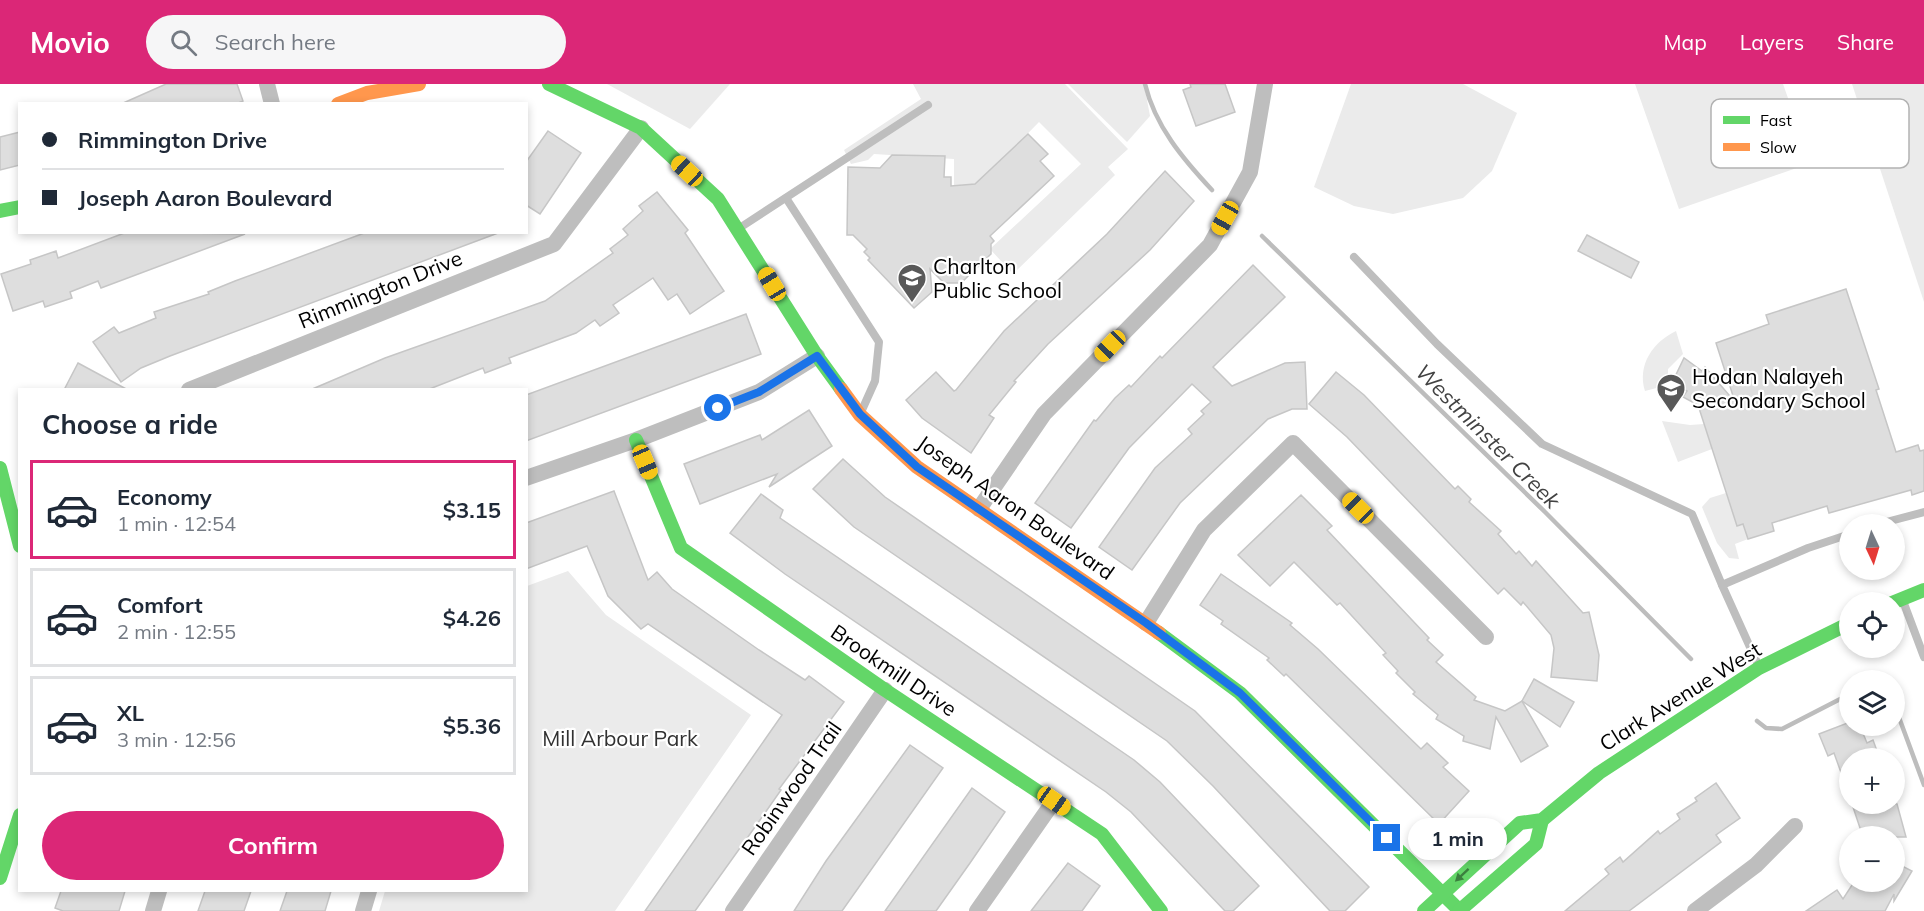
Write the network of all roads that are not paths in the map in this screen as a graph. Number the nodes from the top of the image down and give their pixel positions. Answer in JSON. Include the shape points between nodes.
{"nodes":[{"id":1,"x":267,"y":84,"type":"edge"},
{"id":2,"x":419,"y":84,"type":"edge"},
{"id":3,"x":549,"y":84,"type":"edge"},
{"id":4,"x":1265,"y":84,"type":"edge"},
{"id":5,"x":272,"y":102,"type":"edge"},
{"id":6,"x":343,"y":102,"type":"edge"},
{"id":7,"x":928,"y":105,"type":"dead end"},
{"id":8,"x":641,"y":128,"type":"junction"},
{"id":9,"x":786,"y":198,"type":"junction"},
{"id":10,"x":18,"y":207,"type":"edge"},
{"id":11,"x":0,"y":210,"type":"edge"},
{"id":12,"x":738,"y":229,"type":"junction"},
{"id":13,"x":1354,"y":257,"type":"dead end"},
{"id":14,"x":817,"y":356,"type":"junction"},
{"id":15,"x":194,"y":388,"type":"edge"},
{"id":16,"x":860,"y":414,"type":"junction"},
{"id":17,"x":636,"y":440,"type":"junction"},
{"id":18,"x":0,"y":468,"type":"edge"},
{"id":19,"x":528,"y":477,"type":"edge"},
{"id":20,"x":979,"y":509,"type":"junction"},
{"id":21,"x":1924,"y":512,"type":"edge"},
{"id":22,"x":1905,"y":517,"type":"edge"},
{"id":23,"x":18,"y":538,"type":"edge"},
{"id":24,"x":1839,"y":538,"type":"edge"},
{"id":25,"x":1722,"y":585,"type":"junction"},
{"id":26,"x":1924,"y":590,"type":"edge"},
{"id":27,"x":1905,"y":598,"type":"edge"},
{"id":28,"x":1905,"y":618,"type":"edge"},
{"id":29,"x":1146,"y":623,"type":"junction"},
{"id":30,"x":1839,"y":628,"type":"edge"},
{"id":31,"x":1486,"y":637,"type":"dead end"},
{"id":32,"x":1924,"y":657,"type":"edge"},
{"id":33,"x":1760,"y":668,"type":"junction"},
{"id":34,"x":885,"y":690,"type":"junction"},
{"id":35,"x":1054,"y":801,"type":"junction"},
{"id":36,"x":1542,"y":820,"type":"junction"},
{"id":37,"x":18,"y":821,"type":"edge"},
{"id":38,"x":1795,"y":826,"type":"dead end"},
{"id":39,"x":0,"y":878,"type":"edge"},
{"id":40,"x":159,"y":892,"type":"edge"},
{"id":41,"x":369,"y":892,"type":"edge"},
{"id":42,"x":1442,"y":893,"type":"junction"},
{"id":43,"x":153,"y":911,"type":"edge"},
{"id":44,"x":363,"y":911,"type":"edge"},
{"id":45,"x":733,"y":911,"type":"edge"},
{"id":46,"x":977,"y":911,"type":"edge"},
{"id":47,"x":1161,"y":911,"type":"edge"},
{"id":48,"x":1424,"y":911,"type":"edge"},
{"id":49,"x":1460,"y":911,"type":"edge"},
{"id":50,"x":1695,"y":911,"type":"edge"}],
"edges":[{"from":1,"to":5,"type":"street"},
{"from":2,"to":6,"type":"street","via":[[367,93]]},
{"from":3,"to":8,"type":"street","name":"Joseph Aaron Boulevard"},
{"from":4,"to":20,"type":"street","via":[[1250,172],[1210,245],[1044,414]]},
{"from":7,"to":9,"type":"lane"},
{"from":8,"to":12,"type":"street","name":"Joseph Aaron Boulevard","via":[[718,200]]},
{"from":8,"to":15,"type":"street","name":"Rimmington Drive","via":[[554,244]]},
{"from":9,"to":12,"type":"lane"},
{"from":9,"to":16,"type":"lane","via":[[879,342],[875,381]]},
{"from":10,"to":11,"type":"street"},
{"from":12,"to":14,"type":"street","name":"Joseph Aaron Boulevard"},
{"from":13,"to":25,"type":"lane","via":[[1437,344],[1542,444],[1692,514]]},
{"from":14,"to":16,"type":"street","name":"Joseph Aaron Boulevard"},
{"from":14,"to":17,"type":"street","via":[[759,392]]},
{"from":16,"to":20,"type":"street","name":"Joseph Aaron Boulevard","via":[[917,467]]},
{"from":17,"to":19,"type":"street"},
{"from":17,"to":34,"type":"street","name":"Brookmill Drive","via":[[681,548]]},
{"from":18,"to":23,"type":"street"},
{"from":20,"to":29,"type":"street","name":"Joseph Aaron Boulevard"},
{"from":21,"to":22,"type":"lane"},
{"from":24,"to":25,"type":"lane"},
{"from":25,"to":33,"type":"lane"},
{"from":26,"to":27,"type":"street"},
{"from":28,"to":32,"type":"lane"},
{"from":29,"to":31,"type":"street","via":[[1204,530],[1293,443]]},
{"from":29,"to":42,"type":"street","name":"Joseph Aaron Boulevard","via":[[1240,693]]},
{"from":30,"to":33,"type":"street","name":"Clark Avenue West"},
{"from":33,"to":36,"type":"street","name":"Clark Avenue West","via":[[1599,773]]},
{"from":34,"to":35,"type":"street","name":"Brookmill Drive"},
{"from":34,"to":45,"type":"street","name":"Robinwood Trail"},
{"from":35,"to":46,"type":"street"},
{"from":35,"to":47,"type":"street","name":"Brookmill Drive","via":[[1102,834]]},
{"from":36,"to":42,"type":"street","name":"Clark Avenue West","one_way":true,"via":[[1520,823]]},
{"from":36,"to":49,"type":"street","via":[[1536,844]]},
{"from":37,"to":39,"type":"street"},
{"from":38,"to":50,"type":"street","via":[[1756,865]]},
{"from":40,"to":43,"type":"street"},
{"from":41,"to":44,"type":"street"},
{"from":42,"to":48,"type":"street","name":"Clark Avenue West"},
{"from":42,"to":49,"type":"street","name":"Joseph Aaron Boulevard"}]}
